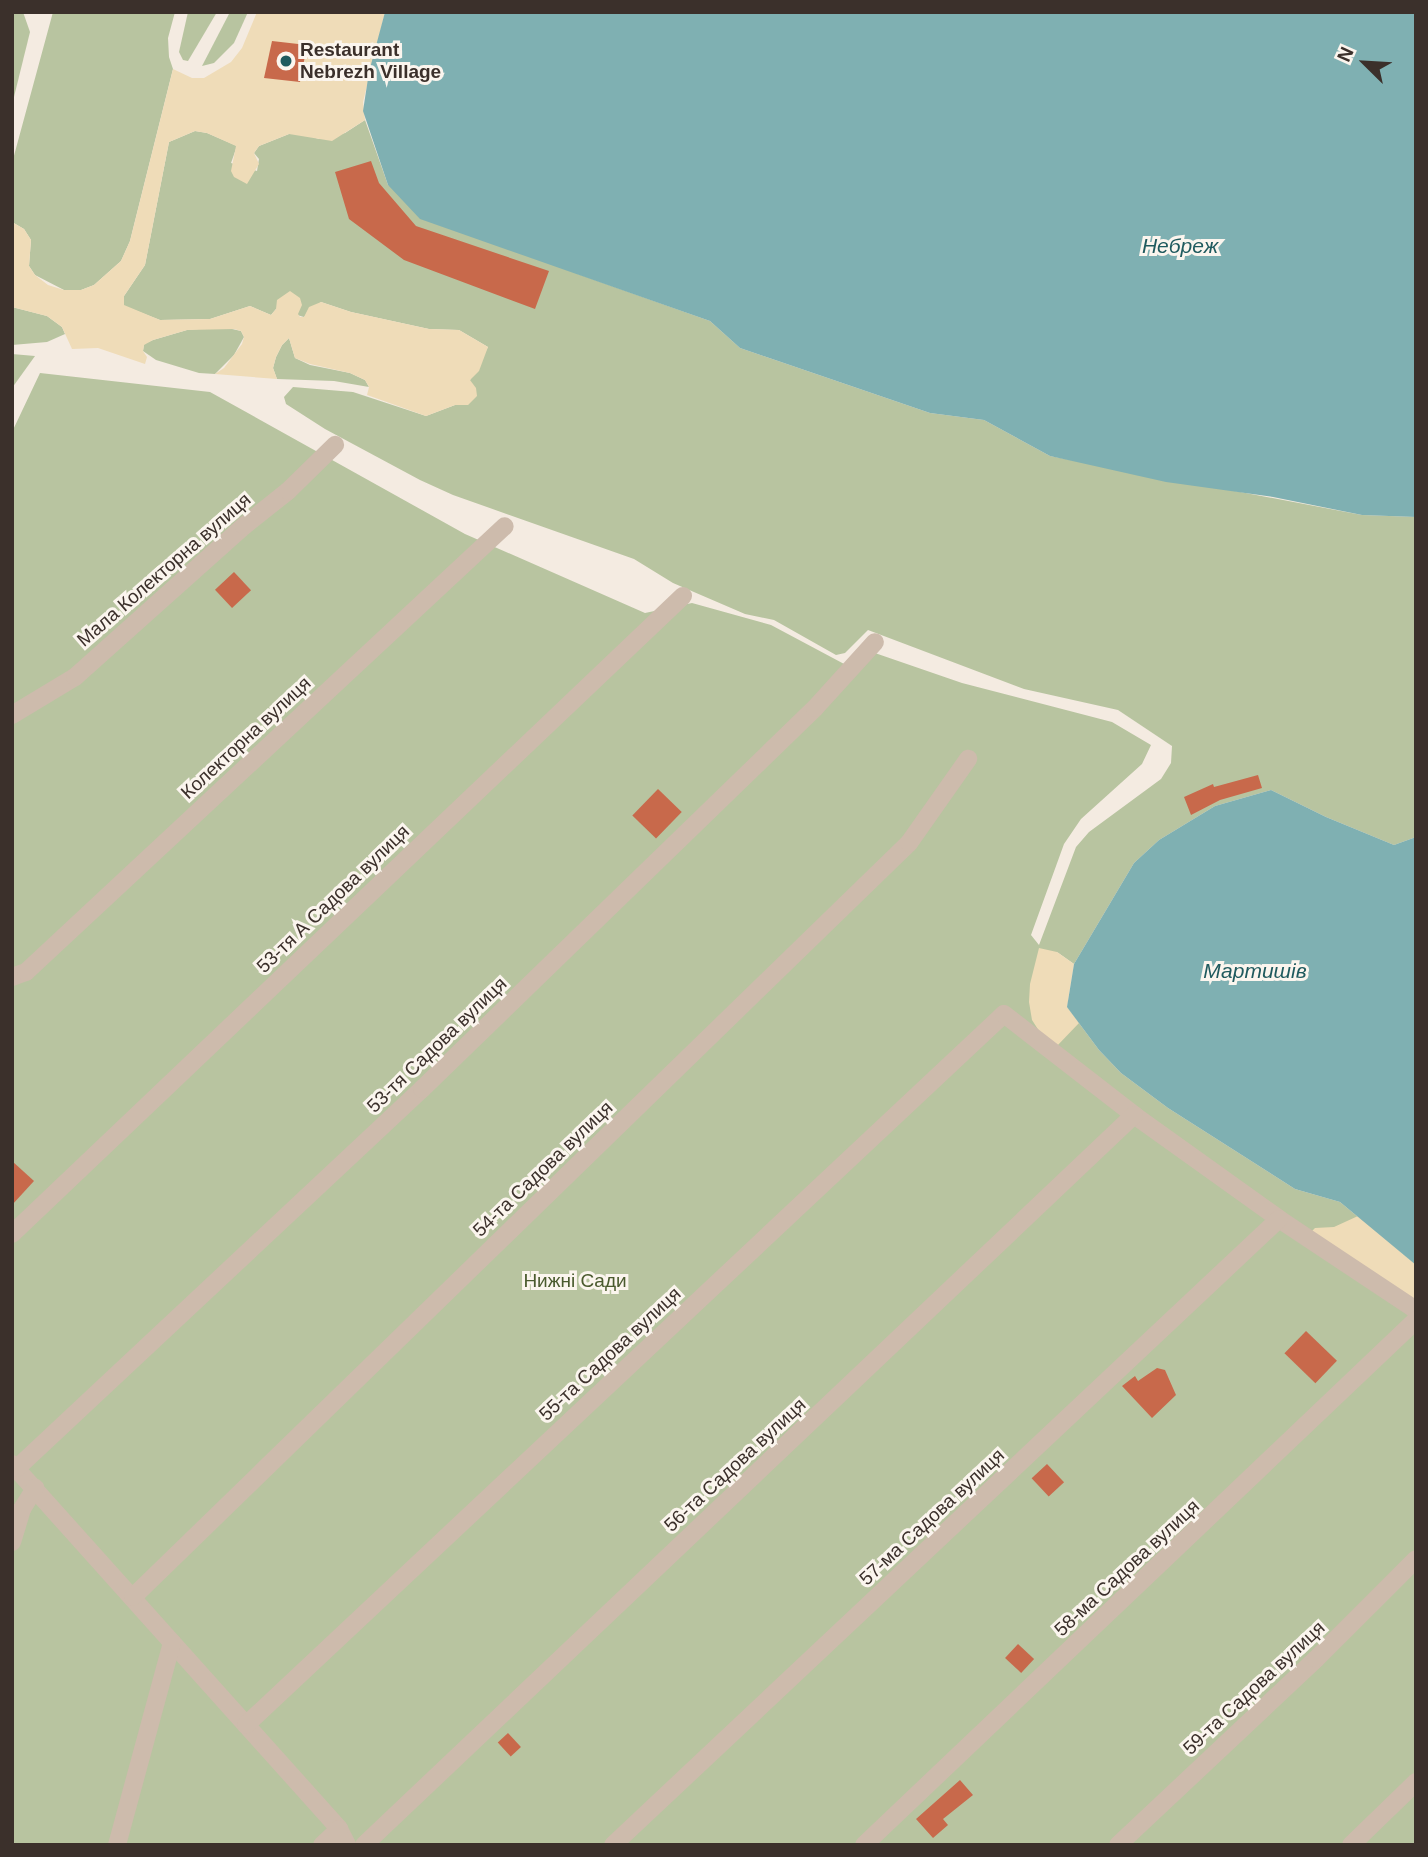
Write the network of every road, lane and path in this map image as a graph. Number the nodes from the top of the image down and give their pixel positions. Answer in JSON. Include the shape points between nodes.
{"nodes":[{"id":1,"x":335,"y":445,"type":"dead end"},
{"id":2,"x":505,"y":526,"type":"dead end"},
{"id":3,"x":683,"y":596,"type":"dead end"},
{"id":4,"x":875,"y":642,"type":"dead end"},
{"id":5,"x":12,"y":715,"type":"edge"},
{"id":6,"x":968,"y":759,"type":"dead end"},
{"id":7,"x":12,"y":978,"type":"edge"},
{"id":8,"x":1134,"y":1115,"type":"junction"},
{"id":9,"x":1279,"y":1219,"type":"junction"},
{"id":10,"x":12,"y":1234,"type":"edge"},
{"id":11,"x":1416,"y":1310,"type":"edge"},
{"id":12,"x":1416,"y":1320,"type":"edge"},
{"id":13,"x":14,"y":1466,"type":"edge"},
{"id":14,"x":35,"y":1488,"type":"junction"},
{"id":15,"x":12,"y":1542,"type":"edge"},
{"id":16,"x":1416,"y":1559,"type":"edge"},
{"id":17,"x":133,"y":1597,"type":"junction"},
{"id":18,"x":172,"y":1642,"type":"junction"},
{"id":19,"x":246,"y":1725,"type":"junction"},
{"id":20,"x":1416,"y":1782,"type":"edge"},
{"id":21,"x":343,"y":1837,"type":"edge"},
{"id":22,"x":117,"y":1845,"type":"edge"},
{"id":23,"x":322,"y":1845,"type":"edge"},
{"id":24,"x":364,"y":1845,"type":"edge"},
{"id":25,"x":613,"y":1845,"type":"edge"},
{"id":26,"x":864,"y":1845,"type":"edge"},
{"id":27,"x":1118,"y":1845,"type":"edge"},
{"id":28,"x":1351,"y":1845,"type":"edge"}],
"edges":[{"from":1,"to":5,"type":"street","name":"Мала Колекторна вулиця","via":[[75,677]]},
{"from":2,"to":7,"type":"street","name":"Колекторна вулиця","via":[[36,962]]},
{"from":3,"to":10,"type":"street","name":"53-тя А Садова вулиця"},
{"from":4,"to":13,"type":"street","name":"53-тя Садова вулиця","via":[[815,708],[432,1080]]},
{"from":6,"to":17,"type":"street","name":"54-та Садова вулиця","via":[[909,843]]},
{"from":8,"to":9,"type":"street"},
{"from":8,"to":19,"type":"street","name":"55-та Садова вулиця","via":[[1004,1014]]},
{"from":8,"to":24,"type":"street","name":"56-та Садова вулиця"},
{"from":9,"to":11,"type":"street"},
{"from":9,"to":25,"type":"street","name":"57-ма Садова вулиця"},
{"from":12,"to":26,"type":"street","name":"58-ма Садова вулиця"},
{"from":13,"to":14,"type":"street"},
{"from":14,"to":15,"type":"street","via":[[22,1509]]},
{"from":14,"to":17,"type":"street"},
{"from":16,"to":27,"type":"street","name":"59-та Садова вулиця"},
{"from":17,"to":18,"type":"street"},
{"from":18,"to":19,"type":"street"},
{"from":18,"to":22,"type":"street"},
{"from":19,"to":21,"type":"street"},
{"from":20,"to":28,"type":"street"},
{"from":21,"to":23,"type":"street"}]}
